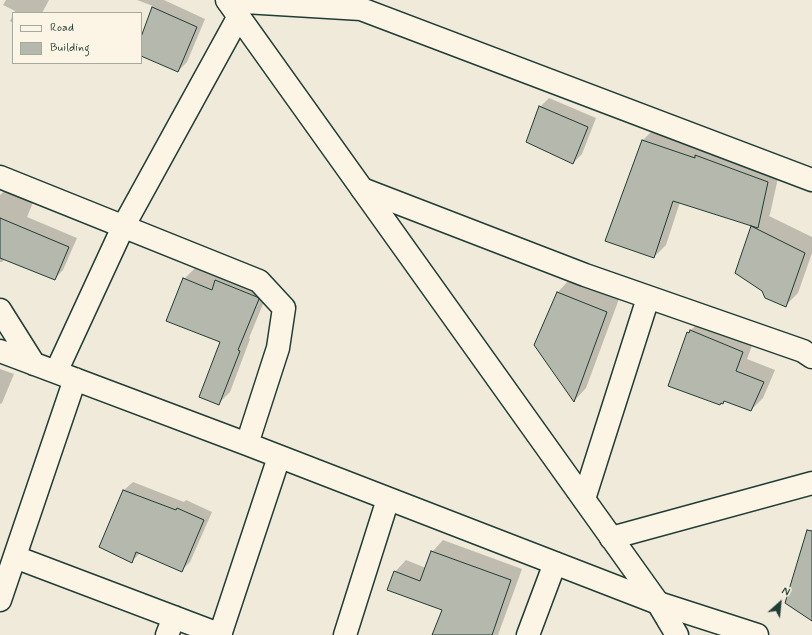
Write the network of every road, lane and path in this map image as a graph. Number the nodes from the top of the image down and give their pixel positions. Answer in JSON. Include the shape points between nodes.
{"nodes":[{"id":1,"x":231,"y":6,"type":"edge"},
{"id":2,"x":0,"y":177,"type":"edge"},
{"id":3,"x":812,"y":180,"type":"edge"},
{"id":4,"x":362,"y":189,"type":"junction"},
{"id":5,"x":123,"y":227,"type":"junction"},
{"id":6,"x":648,"y":298,"type":"junction"},
{"id":7,"x":0,"y":310,"type":"edge"},
{"id":8,"x":0,"y":351,"type":"edge"},
{"id":9,"x":812,"y":356,"type":"edge"},
{"id":10,"x":34,"y":364,"type":"junction"},
{"id":11,"x":65,"y":375,"type":"junction"},
{"id":12,"x":247,"y":444,"type":"junction"},
{"id":13,"x":279,"y":457,"type":"junction"},
{"id":14,"x":812,"y":483,"type":"edge"},
{"id":15,"x":388,"y":499,"type":"junction"},
{"id":16,"x":584,"y":499,"type":"junction"},
{"id":17,"x":611,"y":538,"type":"junction"},
{"id":18,"x":15,"y":556,"type":"junction"},
{"id":19,"x":555,"y":563,"type":"junction"},
{"id":20,"x":0,"y":600,"type":"edge"},
{"id":21,"x":658,"y":603,"type":"junction"},
{"id":22,"x":170,"y":626,"type":"edge"},
{"id":23,"x":221,"y":635,"type":"edge"},
{"id":24,"x":345,"y":635,"type":"edge"},
{"id":25,"x":528,"y":635,"type":"edge"},
{"id":26,"x":677,"y":635,"type":"edge"},
{"id":27,"x":758,"y":635,"type":"edge"}],
"edges":[{"from":1,"to":3,"type":"street","via":[[361,9]]},
{"from":1,"to":4,"type":"street"},
{"from":1,"to":5,"type":"street"},
{"from":2,"to":5,"type":"street"},
{"from":4,"to":6,"type":"street"},
{"from":4,"to":16,"type":"street"},
{"from":5,"to":11,"type":"street"},
{"from":5,"to":12,"type":"street","via":[[259,281],[284,308],[278,348]]},
{"from":6,"to":9,"type":"street","via":[[804,351]]},
{"from":6,"to":16,"type":"street"},
{"from":7,"to":10,"type":"street"},
{"from":8,"to":10,"type":"street"},
{"from":10,"to":11,"type":"street"},
{"from":11,"to":12,"type":"street"},
{"from":11,"to":18,"type":"street"},
{"from":12,"to":13,"type":"street"},
{"from":13,"to":15,"type":"street"},
{"from":13,"to":23,"type":"street"},
{"from":14,"to":17,"type":"street"},
{"from":15,"to":19,"type":"street"},
{"from":15,"to":24,"type":"street"},
{"from":16,"to":17,"type":"street"},
{"from":17,"to":21,"type":"street"},
{"from":18,"to":20,"type":"street"},
{"from":18,"to":22,"type":"street"},
{"from":19,"to":21,"type":"street"},
{"from":19,"to":25,"type":"street"},
{"from":21,"to":26,"type":"street"},
{"from":21,"to":27,"type":"street"},
{"from":22,"to":23,"type":"street"}]}
